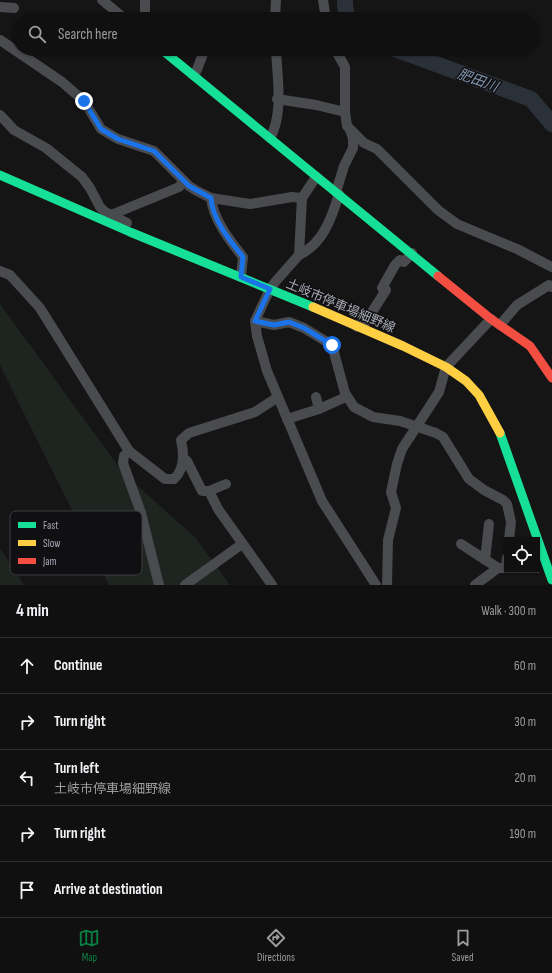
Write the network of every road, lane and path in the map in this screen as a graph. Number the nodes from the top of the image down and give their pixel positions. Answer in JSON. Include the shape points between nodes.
{"nodes":[{"id":1,"x":102,"y":0,"type":"edge"},
{"id":2,"x":145,"y":0,"type":"edge"},
{"id":3,"x":276,"y":0,"type":"edge"},
{"id":4,"x":323,"y":0,"type":"edge"},
{"id":5,"x":0,"y":6,"type":"edge"},
{"id":6,"x":14,"y":8,"type":"dead end"},
{"id":7,"x":117,"y":12,"type":"edge"},
{"id":8,"x":145,"y":12,"type":"edge"},
{"id":9,"x":275,"y":12,"type":"edge"},
{"id":10,"x":325,"y":12,"type":"edge"},
{"id":11,"x":0,"y":40,"type":"edge"},
{"id":12,"x":12,"y":48,"type":"edge"},
{"id":13,"x":24,"y":56,"type":"edge"},
{"id":14,"x":170,"y":56,"type":"edge"},
{"id":15,"x":202,"y":56,"type":"edge"},
{"id":16,"x":276,"y":56,"type":"edge"},
{"id":17,"x":339,"y":56,"type":"edge"},
{"id":18,"x":193,"y":75,"type":"junction"},
{"id":19,"x":277,"y":99,"type":"junction"},
{"id":20,"x":345,"y":112,"type":"junction"},
{"id":21,"x":0,"y":115,"type":"edge"},
{"id":22,"x":350,"y":129,"type":"junction"},
{"id":23,"x":270,"y":138,"type":"junction"},
{"id":24,"x":0,"y":175,"type":"edge"},
{"id":25,"x":316,"y":177,"type":"junction"},
{"id":26,"x":184,"y":181,"type":"junction"},
{"id":27,"x":337,"y":193,"type":"junction"},
{"id":28,"x":211,"y":198,"type":"junction"},
{"id":29,"x":302,"y":198,"type":"junction"},
{"id":30,"x":111,"y":215,"type":"junction"},
{"id":31,"x":145,"y":238,"type":"junction"},
{"id":32,"x":412,"y":253,"type":"junction"},
{"id":33,"x":299,"y":255,"type":"junction"},
{"id":34,"x":552,"y":267,"type":"edge"},
{"id":35,"x":0,"y":271,"type":"edge"},
{"id":36,"x":241,"y":277,"type":"junction"},
{"id":37,"x":552,"y":287,"type":"edge"},
{"id":38,"x":270,"y":289,"type":"junction"},
{"id":39,"x":255,"y":321,"type":"junction"},
{"id":40,"x":495,"y":322,"type":"junction"},
{"id":41,"x":358,"y":327,"type":"junction"},
{"id":42,"x":446,"y":367,"type":"junction"},
{"id":43,"x":552,"y":378,"type":"edge"},
{"id":44,"x":278,"y":397,"type":"junction"},
{"id":45,"x":316,"y":397,"type":"dead end"},
{"id":46,"x":346,"y":397,"type":"junction"},
{"id":47,"x":319,"y":409,"type":"junction"},
{"id":48,"x":288,"y":419,"type":"junction"},
{"id":49,"x":416,"y":427,"type":"junction"},
{"id":50,"x":129,"y":451,"type":"junction"},
{"id":51,"x":183,"y":458,"type":"junction"},
{"id":52,"x":226,"y":484,"type":"dead end"},
{"id":53,"x":208,"y":491,"type":"junction"},
{"id":54,"x":140,"y":511,"type":"edge"},
{"id":55,"x":142,"y":517,"type":"edge"},
{"id":56,"x":489,"y":524,"type":"dead end"},
{"id":57,"x":509,"y":537,"type":"edge"},
{"id":58,"x":242,"y":544,"type":"junction"},
{"id":59,"x":461,"y":544,"type":"dead end"},
{"id":60,"x":486,"y":560,"type":"junction"},
{"id":61,"x":504,"y":566,"type":"edge"},
{"id":62,"x":540,"y":567,"type":"edge"},
{"id":63,"x":548,"y":567,"type":"junction"},
{"id":64,"x":552,"y":580,"type":"edge"},
{"id":65,"x":270,"y":584,"type":"edge"},
{"id":66,"x":158,"y":585,"type":"edge"},
{"id":67,"x":185,"y":585,"type":"edge"},
{"id":68,"x":376,"y":585,"type":"edge"},
{"id":69,"x":387,"y":585,"type":"edge"},
{"id":70,"x":475,"y":585,"type":"edge"}],
"edges":[{"from":1,"to":7,"type":"street"},
{"from":2,"to":8,"type":"street"},
{"from":3,"to":9,"type":"street"},
{"from":4,"to":10,"type":"street"},
{"from":5,"to":6,"type":"street"},
{"from":11,"to":12,"type":"street"},
{"from":13,"to":26,"type":"street","via":[[62,82],[84,101],[101,129],[118,139],[154,151]]},
{"from":14,"to":18,"type":"main road"},
{"from":15,"to":18,"type":"street"},
{"from":16,"to":19,"type":"street"},
{"from":17,"to":20,"type":"street","via":[[345,67]]},
{"from":18,"to":23,"type":"main road"},
{"from":19,"to":20,"type":"street"},
{"from":19,"to":23,"type":"street","via":[[278,115],[275,130]]},
{"from":20,"to":22,"type":"street","via":[[347,126]]},
{"from":21,"to":30,"type":"street","via":[[14,130],[46,148],[82,177],[100,208]]},
{"from":22,"to":27,"type":"street","via":[[353,138],[352,148]]},
{"from":22,"to":34,"type":"street","via":[[364,143],[377,149],[438,210],[457,224],[518,249]]},
{"from":23,"to":25,"type":"main road"},
{"from":24,"to":31,"type":"main road","name":"土岐市停車場細野線"},
{"from":25,"to":27,"type":"main road"},
{"from":25,"to":29,"type":"street"},
{"from":26,"to":28,"type":"street"},
{"from":26,"to":30,"type":"street","via":[[180,187]]},
{"from":27,"to":32,"type":"main road"},
{"from":27,"to":33,"type":"street","via":[[331,220],[326,229],[308,251]]},
{"from":28,"to":29,"type":"street","via":[[250,204],[292,197]]},
{"from":28,"to":36,"type":"street","via":[[223,229],[243,257]]},
{"from":29,"to":33,"type":"street"},
{"from":30,"to":31,"type":"street","via":[[142,230]]},
{"from":31,"to":36,"type":"main road","name":"土岐市停車場細野線"},
{"from":32,"to":40,"type":"main road"},
{"from":32,"to":41,"type":"street","via":[[404,262],[400,260],[395,265],[382,288],[386,290],[365,323]]},
{"from":33,"to":38,"type":"street"},
{"from":35,"to":50,"type":"street","via":[[10,275],[40,308]]},
{"from":36,"to":38,"type":"main road","name":"土岐市停車場細野線"},
{"from":37,"to":40,"type":"street","via":[[549,285]]},
{"from":38,"to":39,"type":"street"},
{"from":38,"to":41,"type":"main road","name":"土岐市停車場細野線"},
{"from":39,"to":44,"type":"street","via":[[267,371]]},
{"from":39,"to":46,"type":"street","via":[[274,325],[289,322],[332,345]]},
{"from":40,"to":42,"type":"street"},
{"from":40,"to":43,"type":"main road","via":[[530,346]]},
{"from":41,"to":42,"type":"main road","name":"土岐市停車場細野線"},
{"from":42,"to":49,"type":"street","via":[[439,392]]},
{"from":42,"to":63,"type":"main road","name":"土岐市停車場細野線","via":[[466,380],[492,415],[502,436]]},
{"from":44,"to":48,"type":"street"},
{"from":44,"to":51,"type":"street","via":[[255,412],[188,433],[181,440]]},
{"from":45,"to":47,"type":"street"},
{"from":46,"to":47,"type":"street"},
{"from":46,"to":49,"type":"street","via":[[360,411],[373,417]]},
{"from":47,"to":48,"type":"street"},
{"from":48,"to":68,"type":"street","via":[[322,501]]},
{"from":49,"to":57,"type":"street","via":[[443,437],[469,479],[504,500],[511,522]]},
{"from":49,"to":69,"type":"street","via":[[402,449],[392,481],[391,492],[396,508],[388,540]]},
{"from":50,"to":51,"type":"street","via":[[165,479],[174,479],[180,474]]},
{"from":50,"to":54,"type":"street","via":[[124,456],[123,463]]},
{"from":51,"to":53,"type":"street","via":[[202,491]]},
{"from":52,"to":53,"type":"street"},
{"from":53,"to":58,"type":"street"},
{"from":55,"to":66,"type":"street"},
{"from":56,"to":60,"type":"street"},
{"from":58,"to":65,"type":"street"},
{"from":58,"to":67,"type":"street"},
{"from":59,"to":60,"type":"street"},
{"from":60,"to":61,"type":"street"},
{"from":61,"to":70,"type":"street"},
{"from":62,"to":63,"type":"street"},
{"from":63,"to":64,"type":"main road","name":"土岐市停車場細野線"}]}
